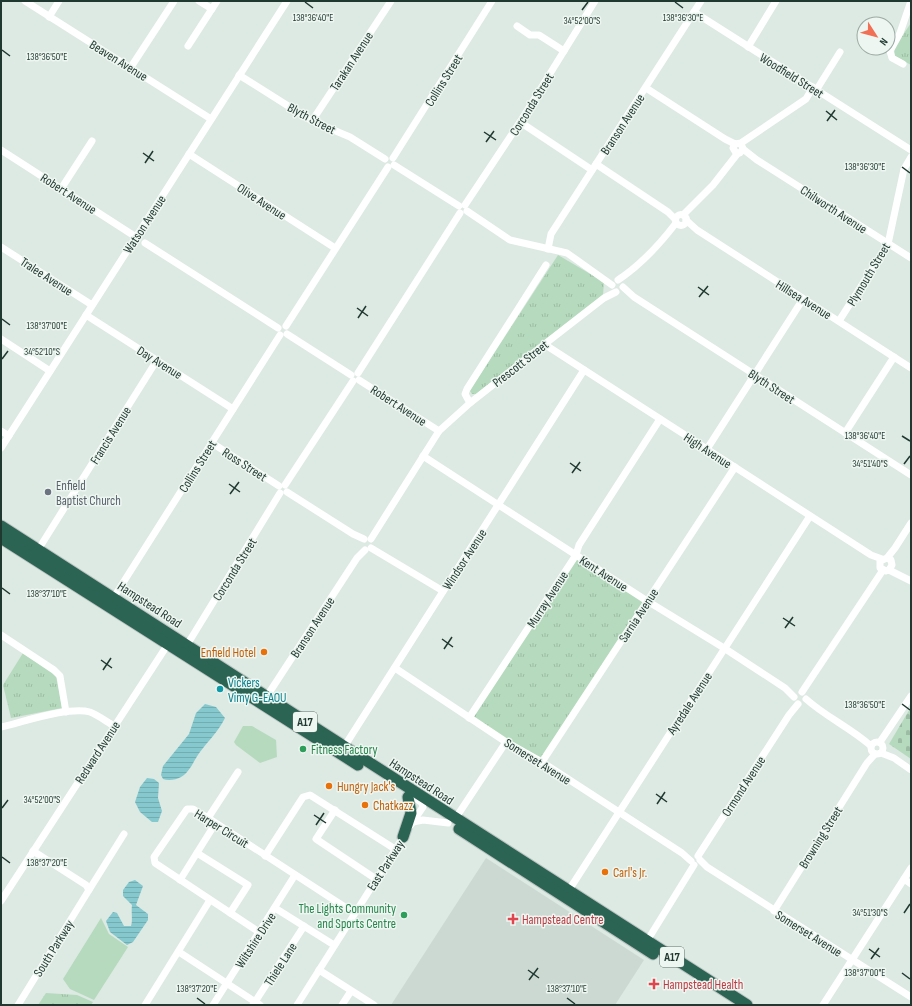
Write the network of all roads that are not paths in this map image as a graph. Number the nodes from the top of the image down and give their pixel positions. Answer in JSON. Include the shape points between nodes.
{"nodes":[{"id":1,"x":26,"y":1,"type":"edge"},
{"id":2,"x":59,"y":1,"type":"edge"},
{"id":3,"x":174,"y":1,"type":"edge"},
{"id":4,"x":199,"y":1,"type":"edge"},
{"id":5,"x":217,"y":1,"type":"edge"},
{"id":6,"x":287,"y":1,"type":"edge"},
{"id":7,"x":391,"y":1,"type":"edge"},
{"id":8,"x":492,"y":1,"type":"edge"},
{"id":9,"x":595,"y":1,"type":"edge"},
{"id":10,"x":701,"y":1,"type":"edge"},
{"id":11,"x":776,"y":1,"type":"edge"},
{"id":12,"x":911,"y":1,"type":"edge"},
{"id":13,"x":212,"y":9,"type":"junction"},
{"id":14,"x":694,"y":12,"type":"junction"},
{"id":15,"x":49,"y":17,"type":"junction"},
{"id":16,"x":517,"y":26,"type":"dead end"},
{"id":17,"x":188,"y":46,"type":"dead end"},
{"id":18,"x":748,"y":47,"type":"junction"},
{"id":19,"x":564,"y":51,"type":"junction"},
{"id":20,"x":840,"y":52,"type":"dead end"},
{"id":21,"x":903,"y":64,"type":"dead end"},
{"id":22,"x":131,"y":66,"type":"junction"},
{"id":23,"x":239,"y":75,"type":"junction"},
{"id":24,"x":646,"y":88,"type":"junction"},
{"id":25,"x":815,"y":88,"type":"junction"},
{"id":26,"x":211,"y":119,"type":"junction"},
{"id":27,"x":312,"y":121,"type":"junction"},
{"id":28,"x":520,"y":122,"type":"junction"},
{"id":29,"x":92,"y":141,"type":"dead end"},
{"id":30,"x":738,"y":148,"type":"junction"},
{"id":31,"x":1,"y":150,"type":"edge"},
{"id":32,"x":911,"y":150,"type":"edge"},
{"id":33,"x":189,"y":154,"type":"junction"},
{"id":34,"x":911,"y":157,"type":"edge"},
{"id":35,"x":392,"y":164,"type":"junction"},
{"id":36,"x":594,"y":167,"type":"junction"},
{"id":37,"x":61,"y":189,"type":"junction"},
{"id":38,"x":463,"y":209,"type":"junction"},
{"id":39,"x":680,"y":220,"type":"junction"},
{"id":40,"x":136,"y":237,"type":"junction"},
{"id":41,"x":145,"y":243,"type":"dead end"},
{"id":42,"x":888,"y":244,"type":"junction"},
{"id":43,"x":1,"y":246,"type":"edge"},
{"id":44,"x":335,"y":248,"type":"junction"},
{"id":45,"x":548,"y":249,"type":"junction"},
{"id":46,"x":911,"y":258,"type":"edge"},
{"id":47,"x":546,"y":265,"type":"dead end"},
{"id":48,"x":617,"y":286,"type":"junction"},
{"id":49,"x":803,"y":299,"type":"junction"},
{"id":50,"x":92,"y":305,"type":"junction"},
{"id":51,"x":86,"y":315,"type":"junction"},
{"id":52,"x":839,"y":321,"type":"junction"},
{"id":53,"x":283,"y":331,"type":"junction"},
{"id":54,"x":1,"y":339,"type":"edge"},
{"id":55,"x":544,"y":344,"type":"junction"},
{"id":56,"x":894,"y":357,"type":"junction"},
{"id":57,"x":157,"y":360,"type":"junction"},
{"id":58,"x":911,"y":368,"type":"edge"},
{"id":59,"x":584,"y":370,"type":"junction"},
{"id":60,"x":50,"y":371,"type":"junction"},
{"id":61,"x":755,"y":376,"type":"junction"},
{"id":62,"x":355,"y":377,"type":"junction"},
{"id":63,"x":470,"y":403,"type":"junction"},
{"id":64,"x":233,"y":409,"type":"junction"},
{"id":65,"x":660,"y":419,"type":"junction"},
{"id":66,"x":439,"y":431,"type":"junction"},
{"id":67,"x":1,"y":432,"type":"edge"},
{"id":68,"x":845,"y":433,"type":"junction"},
{"id":69,"x":9,"y":436,"type":"junction"},
{"id":70,"x":212,"y":443,"type":"junction"},
{"id":71,"x":1,"y":448,"type":"edge"},
{"id":72,"x":707,"y":450,"type":"junction"},
{"id":73,"x":423,"y":456,"type":"junction"},
{"id":74,"x":735,"y":467,"type":"junction"},
{"id":75,"x":911,"y":475,"type":"edge"},
{"id":76,"x":283,"y":489,"type":"junction"},
{"id":77,"x":498,"y":504,"type":"junction"},
{"id":78,"x":810,"y":516,"type":"junction"},
{"id":79,"x":911,"y":523,"type":"edge"},
{"id":80,"x":1,"y":526,"type":"edge"},
{"id":81,"x":1,"y":538,"type":"edge"},
{"id":82,"x":367,"y":543,"type":"junction"},
{"id":83,"x":35,"y":554,"type":"junction"},
{"id":84,"x":576,"y":555,"type":"junction"},
{"id":85,"x":886,"y":564,"type":"junction"},
{"id":86,"x":911,"y":581,"type":"edge"},
{"id":87,"x":443,"y":591,"type":"junction"},
{"id":88,"x":647,"y":601,"type":"junction"},
{"id":89,"x":111,"y":602,"type":"junction"},
{"id":90,"x":1,"y":635,"type":"edge"},
{"id":91,"x":170,"y":640,"type":"junction"},
{"id":92,"x":724,"y":648,"type":"junction"},
{"id":93,"x":184,"y":649,"type":"junction"},
{"id":94,"x":395,"y":668,"type":"junction"},
{"id":95,"x":911,"y":696,"type":"edge"},
{"id":96,"x":800,"y":698,"type":"junction"},
{"id":97,"x":264,"y":700,"type":"junction"},
{"id":98,"x":66,"y":712,"type":"junction"},
{"id":99,"x":469,"y":718,"type":"junction"},
{"id":100,"x":114,"y":726,"type":"junction"},
{"id":101,"x":1,"y":727,"type":"edge"},
{"id":102,"x":506,"y":742,"type":"junction"},
{"id":103,"x":344,"y":747,"type":"junction"},
{"id":104,"x":877,"y":748,"type":"junction"},
{"id":105,"x":542,"y":762,"type":"junction"},
{"id":106,"x":911,"y":770,"type":"edge"},
{"id":107,"x":238,"y":772,"type":"dead end"},
{"id":108,"x":409,"y":794,"type":"junction"},
{"id":109,"x":423,"y":806,"type":"junction"},
{"id":110,"x":335,"y":810,"type":"junction"},
{"id":111,"x":618,"y":813,"type":"junction"},
{"id":112,"x":208,"y":818,"type":"junction"},
{"id":113,"x":413,"y":822,"type":"junction"},
{"id":114,"x":452,"y":822,"type":"junction"},
{"id":115,"x":216,"y":824,"type":"junction"},
{"id":116,"x":124,"y":834,"type":"dead end"},
{"id":117,"x":403,"y":837,"type":"junction"},
{"id":118,"x":395,"y":849,"type":"junction"},
{"id":119,"x":33,"y":851,"type":"junction"},
{"id":120,"x":197,"y":853,"type":"junction"},
{"id":121,"x":265,"y":856,"type":"junction"},
{"id":122,"x":696,"y":861,"type":"junction"},
{"id":123,"x":911,"y":868,"type":"edge"},
{"id":124,"x":296,"y":875,"type":"junction"},
{"id":125,"x":376,"y":879,"type":"junction"},
{"id":126,"x":904,"y":879,"type":"junction"},
{"id":127,"x":180,"y":880,"type":"junction"},
{"id":128,"x":911,"y":884,"type":"edge"},
{"id":129,"x":89,"y":890,"type":"junction"},
{"id":130,"x":567,"y":893,"type":"junction"},
{"id":131,"x":210,"y":900,"type":"junction"},
{"id":132,"x":1,"y":901,"type":"edge"},
{"id":133,"x":275,"y":908,"type":"junction"},
{"id":134,"x":774,"y":911,"type":"junction"},
{"id":135,"x":230,"y":913,"type":"junction"},
{"id":136,"x":354,"y":913,"type":"junction"},
{"id":137,"x":304,"y":926,"type":"junction"},
{"id":138,"x":259,"y":932,"type":"junction"},
{"id":139,"x":645,"y":944,"type":"junction"},
{"id":140,"x":334,"y":945,"type":"junction"},
{"id":141,"x":179,"y":952,"type":"junction"},
{"id":142,"x":852,"y":960,"type":"junction"},
{"id":143,"x":319,"y":970,"type":"junction"},
{"id":144,"x":228,"y":982,"type":"junction"},
{"id":145,"x":351,"y":991,"type":"junction"},
{"id":146,"x":911,"y":997,"type":"edge"},
{"id":147,"x":256,"y":1004,"type":"edge"},
{"id":148,"x":18,"y":1005,"type":"edge"},
{"id":149,"x":145,"y":1005,"type":"edge"},
{"id":150,"x":213,"y":1005,"type":"edge"},
{"id":151,"x":297,"y":1005,"type":"edge"},
{"id":152,"x":342,"y":1005,"type":"edge"},
{"id":153,"x":374,"y":1005,"type":"edge"},
{"id":154,"x":733,"y":1005,"type":"edge"},
{"id":155,"x":747,"y":1005,"type":"edge"},
{"id":156,"x":823,"y":1005,"type":"edge"}],
"edges":[{"from":1,"to":15,"type":"street","name":"Beaven Avenue"},
{"from":2,"to":15,"type":"street"},
{"from":3,"to":22,"type":"street"},
{"from":4,"to":13,"type":"street"},
{"from":5,"to":13,"type":"street"},
{"from":6,"to":23,"type":"street","name":"Watson Avenue"},
{"from":7,"to":27,"type":"street","name":"Tarakan Avenue"},
{"from":8,"to":35,"type":"street","name":"Collins Street"},
{"from":9,"to":19,"type":"street","name":"Corconda Street"},
{"from":10,"to":14,"type":"street","name":"Branson Avenue"},
{"from":11,"to":18,"type":"street"},
{"from":12,"to":21,"type":"street","via":[[902,30],[890,51],[892,58]]},
{"from":13,"to":17,"type":"street"},
{"from":14,"to":18,"type":"street","name":"Woodfield Street"},
{"from":14,"to":24,"type":"street","name":"Branson Avenue"},
{"from":15,"to":22,"type":"street","name":"Beaven Avenue"},
{"from":16,"to":19,"type":"street","via":[[530,35],[539,35]]},
{"from":18,"to":25,"type":"street","name":"Woodfield Street"},
{"from":19,"to":28,"type":"street","name":"Corconda Street"},
{"from":20,"to":25,"type":"street","name":"Prescott Street"},
{"from":22,"to":26,"type":"street","name":"Beaven Avenue"},
{"from":23,"to":26,"type":"street","name":"Watson Avenue"},
{"from":23,"to":27,"type":"street","name":"Blyth Street"},
{"from":24,"to":30,"type":"street","name":"Chilworth Avenue"},
{"from":24,"to":36,"type":"street","name":"Branson Avenue"},
{"from":25,"to":30,"type":"street","name":"Prescott Street","via":[[806,99],[752,135]]},
{"from":25,"to":32,"type":"street","name":"Woodfield Street"},
{"from":26,"to":33,"type":"street","name":"Watson Avenue"},
{"from":27,"to":35,"type":"street","name":"Blyth Street","via":[[350,137],[385,159],[389,157]]},
{"from":28,"to":36,"type":"street","name":"Hillsea Avenue"},
{"from":28,"to":38,"type":"street","name":"Corconda Street"},
{"from":29,"to":37,"type":"street"},
{"from":30,"to":39,"type":"street","name":"Prescott Street","via":[[713,185]]},
{"from":30,"to":42,"type":"street","name":"Chilworth Avenue"},
{"from":31,"to":37,"type":"street","name":"Robert Avenue"},
{"from":33,"to":40,"type":"street","name":"Watson Avenue"},
{"from":33,"to":44,"type":"street","name":"Olive Avenue"},
{"from":34,"to":42,"type":"street","name":"Plymouth Street","via":[[904,169]]},
{"from":35,"to":38,"type":"street","name":"Blyth Street"},
{"from":35,"to":44,"type":"street","name":"Collins Street"},
{"from":36,"to":39,"type":"street","name":"Hillsea Avenue"},
{"from":36,"to":45,"type":"street","name":"Branson Avenue","via":[[551,234]]},
{"from":37,"to":40,"type":"street","name":"Robert Avenue"},
{"from":38,"to":45,"type":"street","name":"Blyth Street","via":[[510,240]]},
{"from":38,"to":62,"type":"street","name":"Corconda Street"},
{"from":39,"to":48,"type":"street","name":"Prescott Street"},
{"from":39,"to":49,"type":"street","name":"Hillsea Avenue"},
{"from":40,"to":50,"type":"street","name":"Watson Avenue"},
{"from":41,"to":53,"type":"street","name":"Robert Avenue"},
{"from":42,"to":46,"type":"street","name":"Chilworth Avenue"},
{"from":42,"to":52,"type":"street","name":"Plymouth Street"},
{"from":43,"to":50,"type":"street","name":"Tralee Avenue"},
{"from":44,"to":53,"type":"street","name":"Collins Street"},
{"from":45,"to":48,"type":"street","name":"Blyth Street","via":[[566,253]]},
{"from":47,"to":63,"type":"street","via":[[467,389],[465,394]]},
{"from":48,"to":55,"type":"street","name":"Prescott Street"},
{"from":48,"to":61,"type":"street","name":"Blyth Street"},
{"from":49,"to":52,"type":"street","name":"Hillsea Avenue"},
{"from":49,"to":61,"type":"street"},
{"from":50,"to":51,"type":"street","name":"Watson Avenue"},
{"from":51,"to":57,"type":"street","name":"Day Avenue"},
{"from":51,"to":60,"type":"street","name":"Watson Avenue"},
{"from":52,"to":56,"type":"street","name":"Hillsea Avenue"},
{"from":53,"to":62,"type":"street","name":"Robert Avenue"},
{"from":53,"to":64,"type":"street","name":"Collins Street"},
{"from":54,"to":60,"type":"street"},
{"from":55,"to":59,"type":"street","name":"High Avenue"},
{"from":55,"to":63,"type":"street","name":"Prescott Street"},
{"from":56,"to":58,"type":"street","name":"Hillsea Avenue"},
{"from":56,"to":68,"type":"street"},
{"from":57,"to":64,"type":"street","name":"Day Avenue"},
{"from":57,"to":83,"type":"street","name":"Francis Avenue"},
{"from":59,"to":65,"type":"street","name":"High Avenue"},
{"from":59,"to":77,"type":"street","name":"Windsor Avenue"},
{"from":60,"to":69,"type":"street","name":"Watson Avenue"},
{"from":61,"to":68,"type":"street","name":"Blyth Street"},
{"from":61,"to":72,"type":"street"},
{"from":62,"to":66,"type":"street","name":"Robert Avenue"},
{"from":62,"to":76,"type":"street","name":"Corconda Street"},
{"from":63,"to":66,"type":"street","name":"Prescott Street"},
{"from":64,"to":70,"type":"street","name":"Collins Street"},
{"from":65,"to":72,"type":"street","name":"High Avenue"},
{"from":65,"to":84,"type":"street","name":"Murray Avenue","via":[[579,545]]},
{"from":66,"to":73,"type":"street","name":"Branson Avenue"},
{"from":67,"to":69,"type":"street"},
{"from":68,"to":75,"type":"street","name":"Blyth Street"},
{"from":69,"to":71,"type":"street","name":"Watson Avenue"},
{"from":70,"to":76,"type":"street","name":"Ross Street"},
{"from":70,"to":89,"type":"street","name":"Collins Street"},
{"from":72,"to":74,"type":"street","name":"High Avenue"},
{"from":73,"to":77,"type":"street","name":"Kent Avenue"},
{"from":73,"to":82,"type":"street","name":"Branson Avenue"},
{"from":74,"to":78,"type":"street","name":"High Avenue"},
{"from":74,"to":88,"type":"street","name":"Sarnia Avenue"},
{"from":76,"to":82,"type":"street","name":"Ross Street"},
{"from":76,"to":93,"type":"street","name":"Corconda Street"},
{"from":77,"to":84,"type":"street","name":"Kent Avenue"},
{"from":77,"to":87,"type":"street","name":"Windsor Avenue"},
{"from":78,"to":85,"type":"street","name":"High Avenue"},
{"from":78,"to":92,"type":"street","name":"Ayredale Avenue"},
{"from":79,"to":85,"type":"street","name":"Ormond Avenue"},
{"from":80,"to":83,"type":"highway","name":"Hampstead Road","number":"A17"},
{"from":81,"to":83,"type":"highway","name":"Hampstead Road","number":"A17"},
{"from":82,"to":87,"type":"street","name":"Ross Street"},
{"from":82,"to":97,"type":"street","name":"Branson Avenue"},
{"from":83,"to":89,"type":"highway","name":"Hampstead Road","number":"A17"},
{"from":84,"to":88,"type":"street","name":"Kent Avenue"},
{"from":84,"to":99,"type":"street","name":"Murray Avenue"},
{"from":85,"to":86,"type":"street","name":"High Avenue"},
{"from":85,"to":96,"type":"street","name":"Ormond Avenue"},
{"from":87,"to":94,"type":"street","name":"Windsor Avenue"},
{"from":88,"to":92,"type":"street","name":"Kent Avenue"},
{"from":88,"to":105,"type":"street","name":"Sarnia Avenue"},
{"from":89,"to":91,"type":"highway","name":"Hampstead Road","number":"A17"},
{"from":90,"to":98,"type":"street","via":[[60,676]]},
{"from":91,"to":93,"type":"highway","name":"Hampstead Road","number":"A17"},
{"from":91,"to":100,"type":"street","name":"Redward Avenue"},
{"from":92,"to":96,"type":"street","name":"Kent Avenue"},
{"from":92,"to":111,"type":"street","name":"Ayredale Avenue"},
{"from":93,"to":97,"type":"highway","name":"Hampstead Road","number":"A17"},
{"from":94,"to":99,"type":"street","name":"Somerset Avenue"},
{"from":94,"to":103,"type":"street","name":"Windsor Avenue"},
{"from":95,"to":104,"type":"street","name":"Browning Street"},
{"from":96,"to":104,"type":"street","name":"Kent Avenue"},
{"from":96,"to":122,"type":"street","name":"Ormond Avenue"},
{"from":97,"to":103,"type":"highway","name":"Hampstead Road","number":"A17"},
{"from":97,"to":108,"type":"highway","name":"Hampstead Road","number":"A17"},
{"from":98,"to":100,"type":"street","via":[[92,713]]},
{"from":98,"to":101,"type":"street"},
{"from":99,"to":102,"type":"street","name":"Somerset Avenue"},
{"from":100,"to":119,"type":"street","name":"Redward Avenue"},
{"from":102,"to":105,"type":"street","name":"Somerset Avenue"},
{"from":102,"to":114,"type":"street"},
{"from":103,"to":108,"type":"highway","name":"Hampstead Road","number":"A17"},
{"from":104,"to":106,"type":"street","name":"Kent Avenue"},
{"from":104,"to":134,"type":"street","name":"Browning Street"},
{"from":105,"to":111,"type":"street","name":"Somerset Avenue"},
{"from":107,"to":112,"type":"street"},
{"from":108,"to":109,"type":"highway","name":"Hampstead Road","number":"A17"},
{"from":108,"to":114,"type":"highway","name":"Hampstead Road","number":"A17"},
{"from":108,"to":117,"type":"highway","via":[[411,813]]},
{"from":109,"to":113,"type":"street","name":"East Parkway"},
{"from":109,"to":114,"type":"highway","name":"Hampstead Road","number":"A17"},
{"from":110,"to":118,"type":"street"},
{"from":110,"to":121,"type":"street","via":[[314,796],[303,797]]},
{"from":110,"to":125,"type":"street","via":[[316,839]]},
{"from":111,"to":122,"type":"street","name":"Somerset Avenue"},
{"from":111,"to":130,"type":"street","name":"Ayredale Avenue"},
{"from":112,"to":115,"type":"street","name":"Harper Circuit"},
{"from":112,"to":127,"type":"street","name":"Harper Circuit","via":[[187,809],[154,857],[155,863]]},
{"from":113,"to":114,"type":"street"},
{"from":113,"to":117,"type":"street","name":"East Parkway"},
{"from":114,"to":130,"type":"highway","name":"Hampstead Road","number":"A17"},
{"from":115,"to":120,"type":"street"},
{"from":115,"to":121,"type":"street","name":"Harper Circuit"},
{"from":116,"to":129,"type":"street","name":"South Parkway"},
{"from":117,"to":118,"type":"street","name":"East Parkway"},
{"from":118,"to":125,"type":"street","name":"East Parkway"},
{"from":119,"to":129,"type":"street","via":[[86,884]]},
{"from":119,"to":132,"type":"street","name":"Redward Avenue"},
{"from":120,"to":127,"type":"street"},
{"from":120,"to":135,"type":"street","via":[[248,885]]},
{"from":121,"to":124,"type":"street","name":"Harper Circuit"},
{"from":122,"to":134,"type":"street","name":"Somerset Avenue"},
{"from":122,"to":139,"type":"street","name":"Ormond Avenue"},
{"from":123,"to":126,"type":"street"},
{"from":124,"to":133,"type":"street","name":"Wiltshire Drive"},
{"from":124,"to":136,"type":"street","name":"Harper Circuit"},
{"from":125,"to":136,"type":"street","name":"East Parkway"},
{"from":126,"to":128,"type":"street"},
{"from":126,"to":142,"type":"street"},
{"from":127,"to":131,"type":"street","name":"Harper Circuit"},
{"from":129,"to":148,"type":"street","name":"South Parkway"},
{"from":130,"to":139,"type":"highway","name":"Hampstead Road","number":"A17"},
{"from":131,"to":135,"type":"street","name":"Harper Circuit"},
{"from":131,"to":141,"type":"street"},
{"from":133,"to":137,"type":"street"},
{"from":133,"to":138,"type":"street","name":"Wiltshire Drive"},
{"from":134,"to":142,"type":"street","name":"Somerset Avenue"},
{"from":135,"to":138,"type":"street","name":"Harper Circuit"},
{"from":136,"to":140,"type":"street","name":"East Parkway"},
{"from":137,"to":140,"type":"street"},
{"from":137,"to":147,"type":"street","name":"Thiele Lane"},
{"from":138,"to":144,"type":"street","name":"Wiltshire Drive"},
{"from":139,"to":154,"type":"highway","name":"Hampstead Road","number":"A17"},
{"from":139,"to":155,"type":"highway","name":"Hampstead Road","number":"A17"},
{"from":140,"to":143,"type":"street","name":"East Parkway"},
{"from":141,"to":144,"type":"street"},
{"from":141,"to":149,"type":"street"},
{"from":142,"to":146,"type":"street","name":"Somerset Avenue"},
{"from":142,"to":156,"type":"street"},
{"from":143,"to":145,"type":"street"},
{"from":143,"to":151,"type":"street","name":"East Parkway"},
{"from":144,"to":147,"type":"street"},
{"from":144,"to":150,"type":"street","name":"Wiltshire Drive"},
{"from":145,"to":152,"type":"street"},
{"from":145,"to":153,"type":"street"}]}
